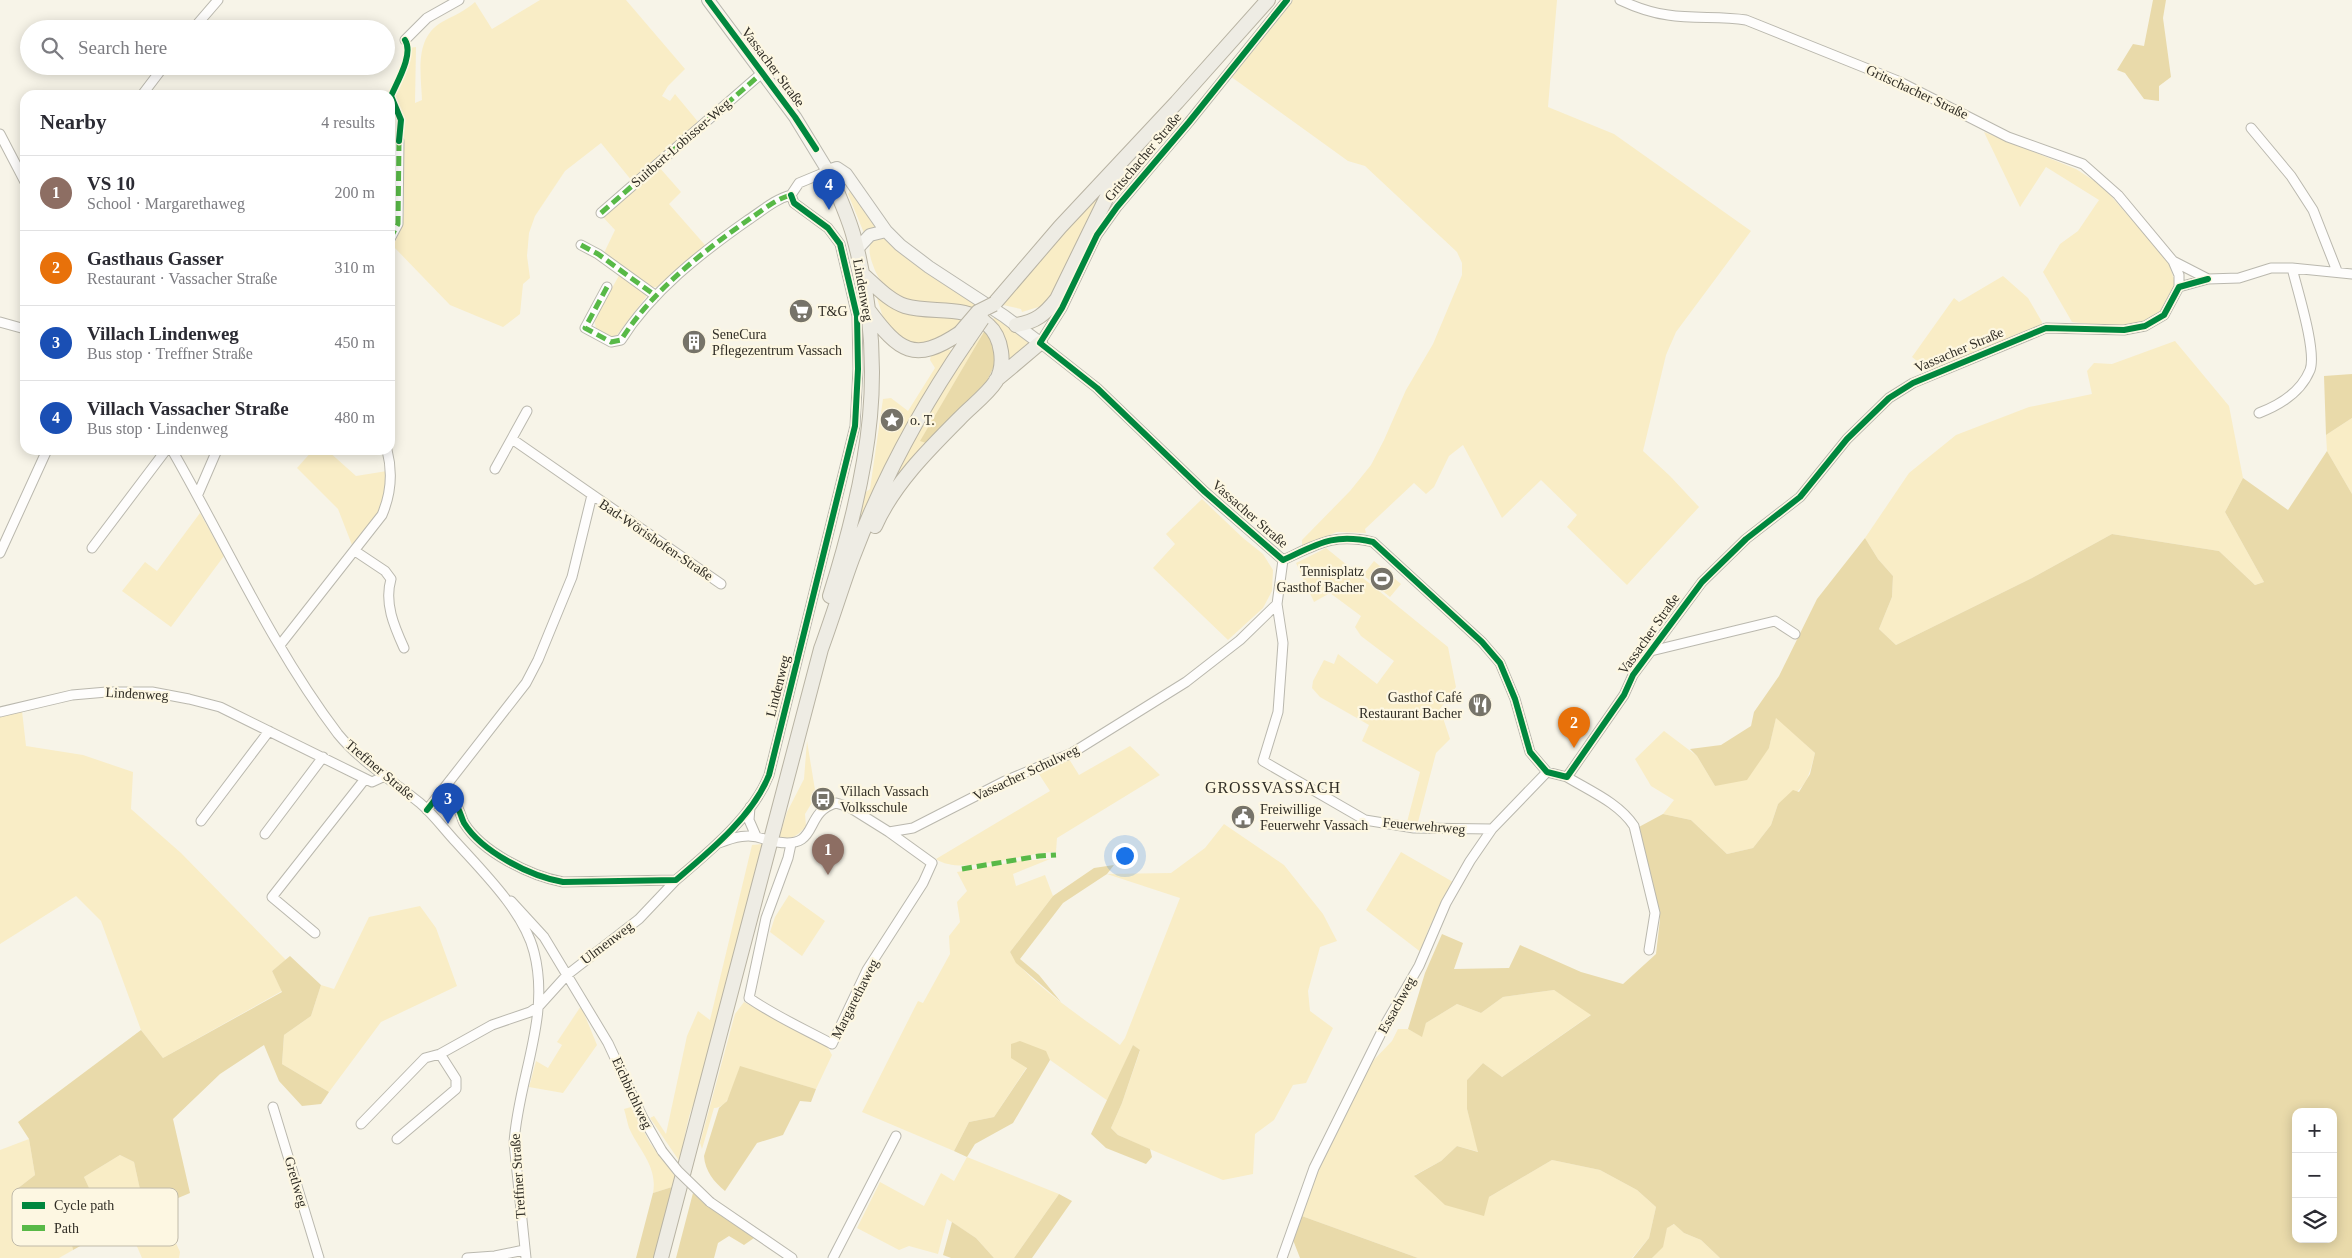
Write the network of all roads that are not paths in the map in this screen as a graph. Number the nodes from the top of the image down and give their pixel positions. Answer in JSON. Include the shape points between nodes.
{"nodes":[{"id":1,"x":218,"y":0,"type":"edge"},
{"id":2,"x":459,"y":0,"type":"edge"},
{"id":3,"x":708,"y":0,"type":"edge"},
{"id":4,"x":1268,"y":0,"type":"edge"},
{"id":5,"x":1287,"y":0,"type":"edge"},
{"id":6,"x":1620,"y":0,"type":"edge"},
{"id":7,"x":201,"y":20,"type":"edge"},
{"id":8,"x":404,"y":40,"type":"dead end"},
{"id":9,"x":762,"y":73,"type":"junction"},
{"id":10,"x":157,"y":75,"type":"edge"},
{"id":11,"x":146,"y":90,"type":"edge"},
{"id":12,"x":2250,"y":128,"type":"dead end"},
{"id":13,"x":0,"y":134,"type":"edge"},
{"id":14,"x":399,"y":141,"type":"dead end"},
{"id":15,"x":395,"y":151,"type":"edge"},
{"id":16,"x":1127,"y":156,"type":"junction"},
{"id":17,"x":395,"y":171,"type":"edge"},
{"id":18,"x":828,"y":171,"type":"junction"},
{"id":19,"x":20,"y":172,"type":"edge"},
{"id":20,"x":791,"y":195,"type":"junction"},
{"id":21,"x":601,"y":213,"type":"dead end"},
{"id":22,"x":395,"y":230,"type":"edge"},
{"id":23,"x":886,"y":231,"type":"junction"},
{"id":24,"x":581,"y":245,"type":"dead end"},
{"id":25,"x":857,"y":249,"type":"junction"},
{"id":26,"x":2173,"y":261,"type":"junction"},
{"id":27,"x":2292,"y":268,"type":"junction"},
{"id":28,"x":2336,"y":271,"type":"junction"},
{"id":29,"x":862,"y":274,"type":"junction"},
{"id":30,"x":2352,"y":274,"type":"edge"},
{"id":31,"x":2208,"y":278,"type":"junction"},
{"id":32,"x":607,"y":287,"type":"dead end"},
{"id":33,"x":2179,"y":287,"type":"junction"},
{"id":34,"x":656,"y":296,"type":"junction"},
{"id":35,"x":869,"y":311,"type":"junction"},
{"id":36,"x":0,"y":322,"type":"edge"},
{"id":37,"x":1016,"y":325,"type":"junction"},
{"id":38,"x":20,"y":328,"type":"edge"},
{"id":39,"x":964,"y":337,"type":"junction"},
{"id":40,"x":1040,"y":343,"type":"junction"},
{"id":41,"x":996,"y":380,"type":"junction"},
{"id":42,"x":527,"y":411,"type":"dead end"},
{"id":43,"x":2259,"y":413,"type":"dead end"},
{"id":44,"x":512,"y":439,"type":"junction"},
{"id":45,"x":45,"y":455,"type":"edge"},
{"id":46,"x":162,"y":455,"type":"edge"},
{"id":47,"x":175,"y":455,"type":"edge"},
{"id":48,"x":215,"y":455,"type":"edge"},
{"id":49,"x":388,"y":455,"type":"edge"},
{"id":50,"x":495,"y":469,"type":"dead end"},
{"id":51,"x":198,"y":494,"type":"junction"},
{"id":52,"x":592,"y":496,"type":"junction"},
{"id":53,"x":92,"y":548,"type":"dead end"},
{"id":54,"x":355,"y":551,"type":"junction"},
{"id":55,"x":0,"y":553,"type":"edge"},
{"id":56,"x":852,"y":559,"type":"junction"},
{"id":57,"x":1283,"y":560,"type":"junction"},
{"id":58,"x":721,"y":584,"type":"dead end"},
{"id":59,"x":1277,"y":604,"type":"junction"},
{"id":60,"x":1795,"y":634,"type":"dead end"},
{"id":61,"x":280,"y":645,"type":"junction"},
{"id":62,"x":404,"y":648,"type":"dead end"},
{"id":63,"x":821,"y":649,"type":"junction"},
{"id":64,"x":1651,"y":651,"type":"junction"},
{"id":65,"x":0,"y":712,"type":"edge"},
{"id":66,"x":269,"y":731,"type":"junction"},
{"id":67,"x":323,"y":757,"type":"junction"},
{"id":68,"x":1547,"y":772,"type":"junction"},
{"id":69,"x":385,"y":776,"type":"junction"},
{"id":70,"x":1567,"y":777,"type":"junction"},
{"id":71,"x":365,"y":778,"type":"junction"},
{"id":72,"x":441,"y":792,"type":"junction"},
{"id":73,"x":750,"y":807,"type":"junction"},
{"id":74,"x":427,"y":810,"type":"junction"},
{"id":75,"x":201,"y":821,"type":"dead end"},
{"id":76,"x":1492,"y":830,"type":"junction"},
{"id":77,"x":889,"y":832,"type":"junction"},
{"id":78,"x":265,"y":834,"type":"dead end"},
{"id":79,"x":777,"y":842,"type":"dead end"},
{"id":80,"x":717,"y":844,"type":"junction"},
{"id":81,"x":791,"y":844,"type":"junction"},
{"id":82,"x":676,"y":880,"type":"junction"},
{"id":83,"x":505,"y":896,"type":"junction"},
{"id":84,"x":315,"y":933,"type":"dead end"},
{"id":85,"x":1649,"y":950,"type":"dead end"},
{"id":86,"x":567,"y":975,"type":"junction"},
{"id":87,"x":539,"y":1006,"type":"junction"},
{"id":88,"x":440,"y":1054,"type":"junction"},
{"id":89,"x":273,"y":1107,"type":"dead end"},
{"id":90,"x":361,"y":1124,"type":"dead end"},
{"id":91,"x":896,"y":1136,"type":"dead end"},
{"id":92,"x":397,"y":1139,"type":"dead end"},
{"id":93,"x":525,"y":1254,"type":"edge"},
{"id":94,"x":319,"y":1258,"type":"edge"},
{"id":95,"x":467,"y":1258,"type":"edge"},
{"id":96,"x":662,"y":1258,"type":"edge"},
{"id":97,"x":792,"y":1258,"type":"edge"},
{"id":98,"x":833,"y":1258,"type":"edge"},
{"id":99,"x":1282,"y":1258,"type":"edge"}],
"edges":[{"from":1,"to":7,"type":"street"},
{"from":2,"to":8,"type":"street","via":[[426,18]]},
{"from":3,"to":9,"type":"main road","name":"Vassacher Straße"},
{"from":4,"to":16,"type":"main road"},
{"from":5,"to":40,"type":"street","name":"Gritschacher Straße","via":[[1102,228],[1084,258],[1062,308]]},
{"from":6,"to":26,"type":"street","name":"Gritschacher Straße","via":[[1669,16],[1722,16],[1746,20],[1898,81],[2008,137],[2083,164],[2118,195]]},
{"from":9,"to":18,"type":"main road","name":"Vassacher Straße","via":[[795,117]]},
{"from":9,"to":21,"type":"street","name":"Suitbert-Lobisser-Weg"},
{"from":10,"to":11,"type":"street"},
{"from":12,"to":28,"type":"street","via":[[2292,176],[2313,210]]},
{"from":13,"to":19,"type":"street"},
{"from":14,"to":15,"type":"street"},
{"from":16,"to":37,"type":"main road","via":[[1058,299],[1036,321]]},
{"from":16,"to":39,"type":"main road","bridge":true,"via":[[994,304],[978,312]]},
{"from":17,"to":22,"type":"street","via":[[398,224]]},
{"from":18,"to":20,"type":"street","via":[[800,183]]},
{"from":18,"to":23,"type":"main road","name":"Vassacher Straße","via":[[837,168],[846,174]]},
{"from":18,"to":25,"type":"main road"},
{"from":20,"to":34,"type":"street","via":[[776,201],[703,252]]},
{"from":20,"to":73,"type":"street","name":"Lindenweg","via":[[794,203],[835,236],[844,254],[857,316],[855,426],[770,775]]},
{"from":23,"to":25,"type":"main road","via":[[870,236]]},
{"from":23,"to":37,"type":"main road","name":"Vassacher Straße","via":[[914,257]]},
{"from":24,"to":34,"type":"street"},
{"from":25,"to":29,"type":"main road"},
{"from":26,"to":31,"type":"street","name":"Gritschacher Straße"},
{"from":26,"to":33,"type":"street","name":"Gritschacher Straße","via":[[2179,275]]},
{"from":27,"to":28,"type":"street","name":"Gritschacher Straße"},
{"from":27,"to":31,"type":"street","name":"Gritschacher Straße","via":[[2271,268],[2239,278]]},
{"from":27,"to":43,"type":"street","via":[[2310,339],[2311,368],[2298,389],[2279,406]]},
{"from":28,"to":30,"type":"street","name":"Gritschacher Straße"},
{"from":29,"to":35,"type":"main road"},
{"from":29,"to":41,"type":"main road","via":[[904,306],[964,312],[988,324],[1000,345],[1002,360]]},
{"from":31,"to":33,"type":"street"},
{"from":32,"to":34,"type":"street","via":[[585,328],[611,342],[621,340]]},
{"from":33,"to":64,"type":"street","name":"Vassacher Straße","via":[[2164,315],[2145,326],[2124,330],[2046,328],[1913,383],[1889,398],[1847,439],[1800,497],[1746,539],[1702,582]]},
{"from":35,"to":39,"type":"main road","via":[[893,341],[905,348],[935,348]]},
{"from":35,"to":63,"type":"main road","via":[[873,367],[869,439],[845,547],[819,630]]},
{"from":36,"to":38,"type":"street"},
{"from":37,"to":40,"type":"main road","name":"Vassacher Straße"},
{"from":39,"to":56,"type":"main road","via":[[906,440]]},
{"from":40,"to":41,"type":"main road"},
{"from":40,"to":57,"type":"street","name":"Vassacher Straße","via":[[1096,388],[1205,492]]},
{"from":41,"to":56,"type":"main road","via":[[913,469],[879,517],[866,546]]},
{"from":42,"to":44,"type":"street"},
{"from":44,"to":50,"type":"street"},
{"from":44,"to":52,"type":"street","name":"Bad-Wörishofen-Straße"},
{"from":45,"to":55,"type":"street"},
{"from":46,"to":53,"type":"street"},
{"from":47,"to":51,"type":"street","name":"Treffner Straße"},
{"from":48,"to":51,"type":"street"},
{"from":49,"to":54,"type":"street","via":[[391,476],[389,498],[382,515]]},
{"from":51,"to":61,"type":"street","name":"Treffner Straße"},
{"from":52,"to":58,"type":"street","name":"Bad-Wörishofen-Straße"},
{"from":52,"to":72,"type":"street","name":"Bad-Wörishofen-Straße","via":[[572,577],[538,660],[526,683]]},
{"from":54,"to":61,"type":"street"},
{"from":54,"to":62,"type":"street","via":[[385,571],[391,579],[389,608]]},
{"from":56,"to":63,"type":"main road"},
{"from":57,"to":59,"type":"street"},
{"from":57,"to":68,"type":"street","name":"Vassacher Straße","via":[[1329,539],[1353,538],[1373,542],[1482,642],[1500,663],[1515,699],[1530,752]]},
{"from":59,"to":76,"type":"street","name":"Feuerwehrweg","via":[[1283,643],[1278,712],[1263,762],[1365,820],[1414,828]]},
{"from":59,"to":77,"type":"street","name":"Vassacher Schulweg","via":[[1240,640],[1186,682],[1072,753],[1005,781],[913,828]]},
{"from":60,"to":64,"type":"street","name":"Vassacher Straße","via":[[1775,621]]},
{"from":61,"to":69,"type":"street","name":"Treffner Straße","via":[[340,737]]},
{"from":63,"to":96,"type":"main road"},
{"from":64,"to":70,"type":"street","name":"Vassacher Straße"},
{"from":65,"to":66,"type":"street","name":"Lindenweg","via":[[72,695],[152,692],[220,707]]},
{"from":66,"to":67,"type":"street","name":"Lindenweg"},
{"from":66,"to":75,"type":"street"},
{"from":67,"to":71,"type":"street","name":"Lindenweg"},
{"from":67,"to":78,"type":"street"},
{"from":68,"to":70,"type":"street"},
{"from":68,"to":76,"type":"street","name":"Essachweg"},
{"from":69,"to":71,"type":"street","via":[[372,782]]},
{"from":69,"to":74,"type":"street","name":"Treffner Straße"},
{"from":70,"to":85,"type":"street","via":[[1617,807],[1634,826],[1656,913]]},
{"from":71,"to":84,"type":"street","via":[[272,898]]},
{"from":72,"to":74,"type":"street"},
{"from":72,"to":82,"type":"street","via":[[456,805],[464,823],[479,840],[528,873],[563,882]]},
{"from":73,"to":80,"type":"street","name":"Lindenweg"},
{"from":73,"to":80,"type":"street","via":[[749,820],[760,838],[730,839]]},
{"from":74,"to":83,"type":"street","name":"Treffner Straße"},
{"from":76,"to":99,"type":"street","name":"Essachweg","via":[[1446,903],[1419,966],[1386,1023],[1314,1168]]},
{"from":77,"to":81,"type":"street","via":[[849,806],[836,803],[822,809],[805,837]]},
{"from":77,"to":81,"type":"street","name":"Margarethaweg","via":[[932,863],[923,883],[867,970],[832,1044],[769,1012],[749,998],[759,941]]},
{"from":79,"to":81,"type":"street"},
{"from":80,"to":82,"type":"street","name":"Lindenweg"},
{"from":82,"to":86,"type":"street","name":"Ulmenweg","via":[[639,919]]},
{"from":83,"to":86,"type":"street","name":"Eichbichlweg","via":[[544,937]]},
{"from":83,"to":87,"type":"street","name":"Treffner Straße","via":[[534,951]]},
{"from":86,"to":87,"type":"street","name":"Ulmenweg"},
{"from":86,"to":97,"type":"street","name":"Eichbichlweg","bridge":true,"via":[[608,1043],[662,1151],[710,1202]]},
{"from":87,"to":88,"type":"street","via":[[492,1025]]},
{"from":87,"to":93,"type":"street","name":"Treffner Straße","via":[[514,1142]]},
{"from":88,"to":90,"type":"street","via":[[425,1058]]},
{"from":88,"to":92,"type":"street","via":[[456,1079],[456,1089]]},
{"from":89,"to":94,"type":"street","name":"Gretlweg"},
{"from":91,"to":98,"type":"street"},
{"from":93,"to":95,"type":"street"}]}
